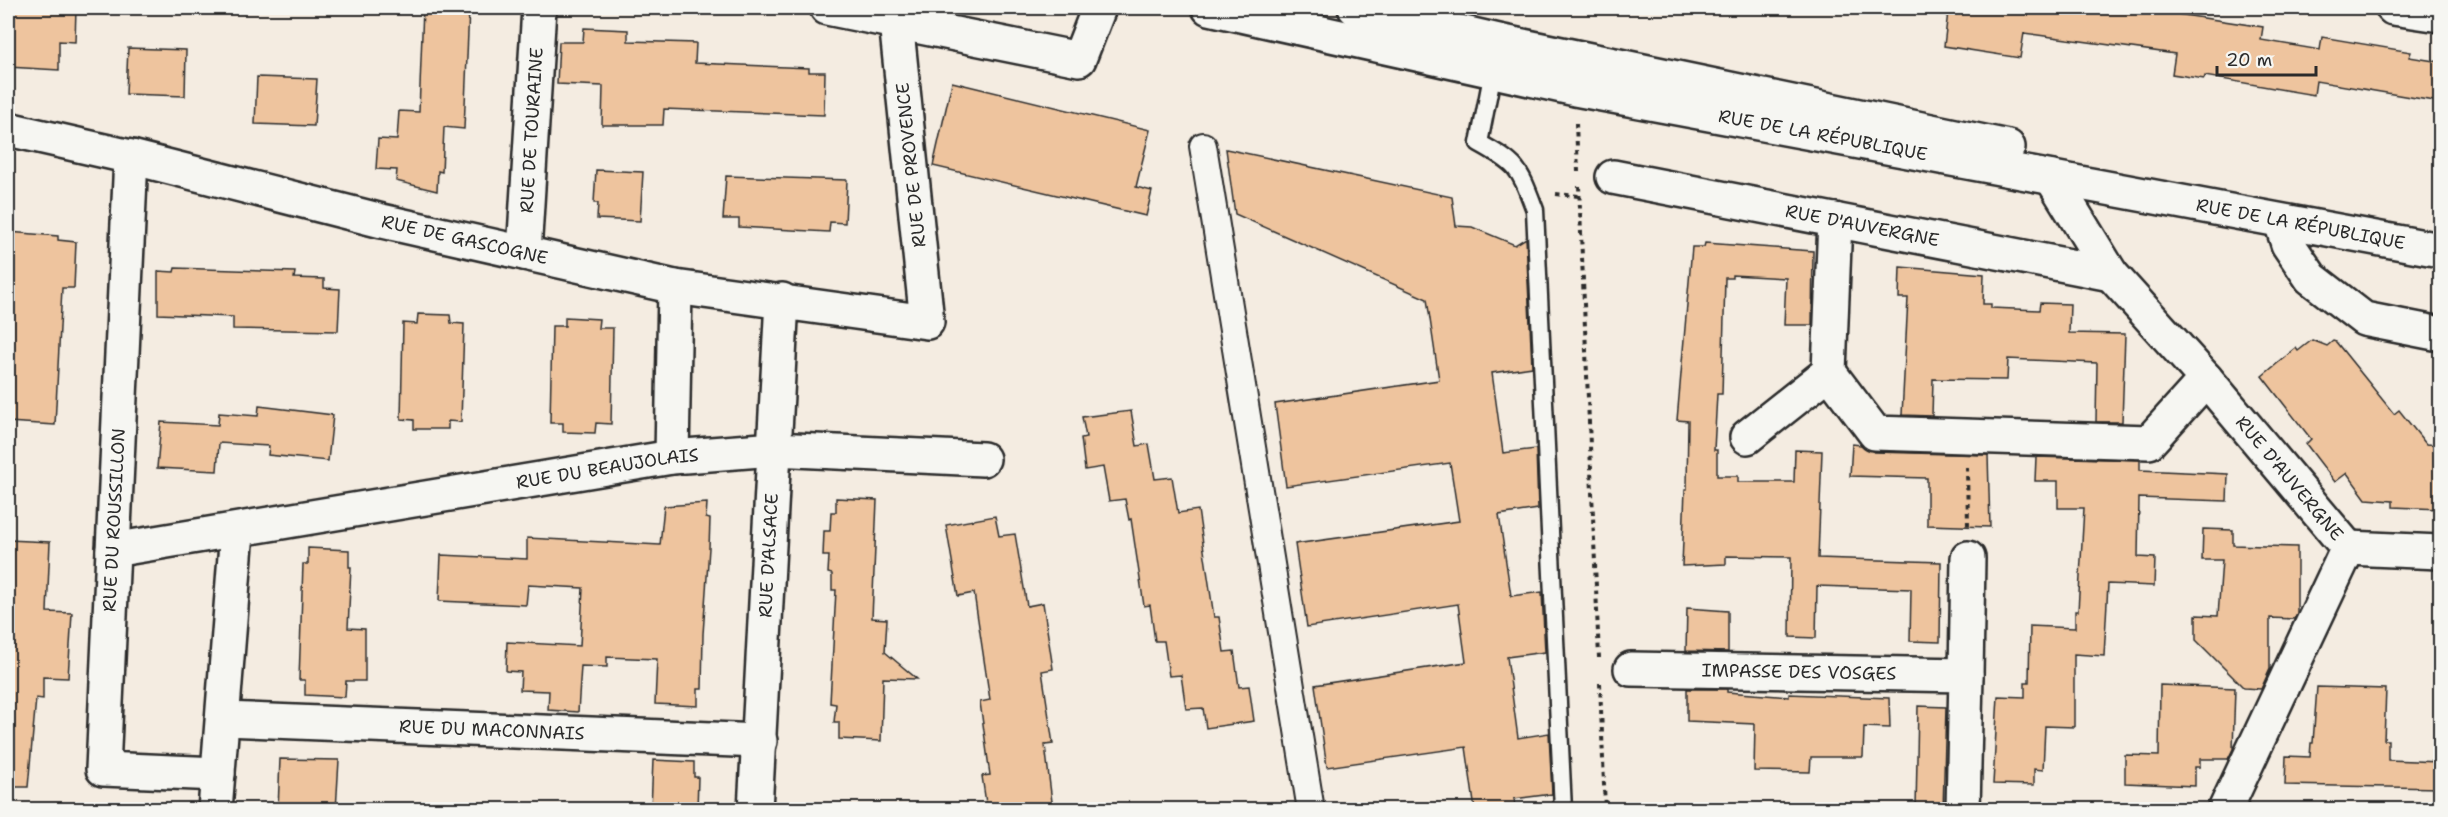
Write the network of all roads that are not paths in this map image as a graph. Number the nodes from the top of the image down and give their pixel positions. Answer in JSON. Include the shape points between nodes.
{"nodes":[{"id":1,"x":539,"y":8,"type":"edge"},
{"id":2,"x":827,"y":8,"type":"edge"},
{"id":3,"x":1099,"y":8,"type":"edge"},
{"id":4,"x":1209,"y":8,"type":"edge"},
{"id":5,"x":1355,"y":8,"type":"edge"},
{"id":6,"x":2393,"y":8,"type":"edge"},
{"id":7,"x":896,"y":14,"type":"edge"},
{"id":8,"x":2440,"y":15,"type":"edge"},
{"id":9,"x":1496,"y":56,"type":"junction"},
{"id":10,"x":1642,"y":86,"type":"junction"},
{"id":11,"x":8,"y":129,"type":"edge"},
{"id":12,"x":1203,"y":146,"type":"dead end"},
{"id":13,"x":131,"y":157,"type":"junction"},
{"id":14,"x":1613,"y":177,"type":"dead end"},
{"id":15,"x":2052,"y":178,"type":"junction"},
{"id":16,"x":1835,"y":220,"type":"junction"},
{"id":17,"x":2281,"y":222,"type":"junction"},
{"id":18,"x":2440,"y":227,"type":"edge"},
{"id":19,"x":2440,"y":250,"type":"edge"},
{"id":20,"x":524,"y":253,"type":"junction"},
{"id":21,"x":2111,"y":274,"type":"junction"},
{"id":22,"x":675,"y":287,"type":"junction"},
{"id":23,"x":783,"y":300,"type":"junction"},
{"id":24,"x":927,"y":322,"type":"joint"},
{"id":25,"x":2440,"y":334,"type":"edge"},
{"id":26,"x":1828,"y":372,"type":"junction"},
{"id":27,"x":2206,"y":379,"type":"junction"},
{"id":28,"x":1747,"y":437,"type":"dead end"},
{"id":29,"x":774,"y":449,"type":"junction"},
{"id":30,"x":672,"y":457,"type":"junction"},
{"id":31,"x":983,"y":459,"type":"dead end"},
{"id":32,"x":237,"y":531,"type":"junction"},
{"id":33,"x":2348,"y":548,"type":"junction"},
{"id":34,"x":113,"y":550,"type":"junction"},
{"id":35,"x":2440,"y":552,"type":"edge"},
{"id":36,"x":1968,"y":558,"type":"road end"},
{"id":37,"x":1631,"y":669,"type":"dead end"},
{"id":38,"x":1966,"y":675,"type":"junction"},
{"id":39,"x":224,"y":719,"type":"junction"},
{"id":40,"x":760,"y":741,"type":"junction"},
{"id":41,"x":218,"y":774,"type":"junction"},
{"id":42,"x":215,"y":810,"type":"edge"},
{"id":43,"x":755,"y":810,"type":"edge"},
{"id":44,"x":1311,"y":810,"type":"edge"},
{"id":45,"x":1563,"y":810,"type":"edge"},
{"id":46,"x":1963,"y":810,"type":"edge"},
{"id":47,"x":2225,"y":810,"type":"edge"}],
"edges":[{"from":1,"to":20,"type":"street","name":"RUE DE TOURAINE"},
{"from":2,"to":7,"type":"street"},
{"from":3,"to":7,"type":"street","via":[[1079,59]]},
{"from":4,"to":9,"type":"street","name":"RUE DE LA RÉPUBLIQUE"},
{"from":5,"to":9,"type":"street","name":"RUE DE LA RÉPUBLIQUE"},
{"from":6,"to":8,"type":"street"},
{"from":7,"to":24,"type":"street","name":"RUE DE PROVENCE"},
{"from":9,"to":10,"type":"street","name":"RUE DE LA RÉPUBLIQUE"},
{"from":9,"to":10,"type":"street","name":"RUE DE LA RÉPUBLIQUE","via":[[1575,89]]},
{"from":9,"to":45,"type":"lane","via":[[1479,143],[1508,159],[1520,173],[1535,210]]},
{"from":10,"to":15,"type":"street","name":"RUE DE LA RÉPUBLIQUE"},
{"from":10,"to":18,"type":"street","name":"RUE DE LA RÉPUBLIQUE","via":[[1978,141]]},
{"from":11,"to":13,"type":"street","name":"RUE DE GASCOGNE"},
{"from":12,"to":44,"type":"street"},
{"from":13,"to":20,"type":"street","name":"RUE DE GASCOGNE"},
{"from":13,"to":34,"type":"street","name":"RUE DU ROUSSILLON"},
{"from":14,"to":16,"type":"street","name":"RUE D'AUVERGNE"},
{"from":15,"to":17,"type":"street","name":"RUE DE LA RÉPUBLIQUE"},
{"from":15,"to":21,"type":"street","name":"RUE D'AUVERGNE"},
{"from":16,"to":21,"type":"street","name":"RUE D'AUVERGNE"},
{"from":16,"to":26,"type":"street"},
{"from":17,"to":19,"type":"street","name":"RUE DE LA RÉPUBLIQUE"},
{"from":17,"to":25,"type":"street","via":[[2288,244],[2311,278],[2364,319]]},
{"from":20,"to":22,"type":"street","name":"RUE DE GASCOGNE"},
{"from":21,"to":27,"type":"street","name":"RUE D'AUVERGNE"},
{"from":22,"to":23,"type":"street","name":"RUE DE GASCOGNE"},
{"from":22,"to":30,"type":"street"},
{"from":23,"to":24,"type":"street","name":"RUE DE GASCOGNE"},
{"from":23,"to":29,"type":"street","name":"RUE D'ALSACE"},
{"from":26,"to":27,"type":"street","via":[[1875,433],[2149,442]]},
{"from":26,"to":28,"type":"street"},
{"from":27,"to":33,"type":"street","name":"RUE D'AUVERGNE"},
{"from":29,"to":30,"type":"street","name":"RUE DU BEAUJOLAIS"},
{"from":29,"to":31,"type":"street","name":"RUE DU BEAUJOLAIS"},
{"from":29,"to":40,"type":"street","name":"RUE D'ALSACE"},
{"from":30,"to":32,"type":"street","name":"RUE DU BEAUJOLAIS"},
{"from":32,"to":34,"type":"street","name":"RUE DU BEAUJOLAIS"},
{"from":32,"to":39,"type":"street"},
{"from":33,"to":35,"type":"street"},
{"from":33,"to":47,"type":"street","name":"RUE D'AUVERGNE"},
{"from":34,"to":41,"type":"street","name":"RUE DU ROUSSILLON","via":[[103,769]]},
{"from":36,"to":38,"type":"street"},
{"from":37,"to":38,"type":"street","name":"IMPASSE DES VOSGES"},
{"from":38,"to":46,"type":"street"},
{"from":39,"to":40,"type":"street","name":"RUE DU MACONNAIS"},
{"from":39,"to":41,"type":"street"},
{"from":40,"to":43,"type":"street","name":"RUE D'ALSACE"},
{"from":41,"to":42,"type":"street"}]}
